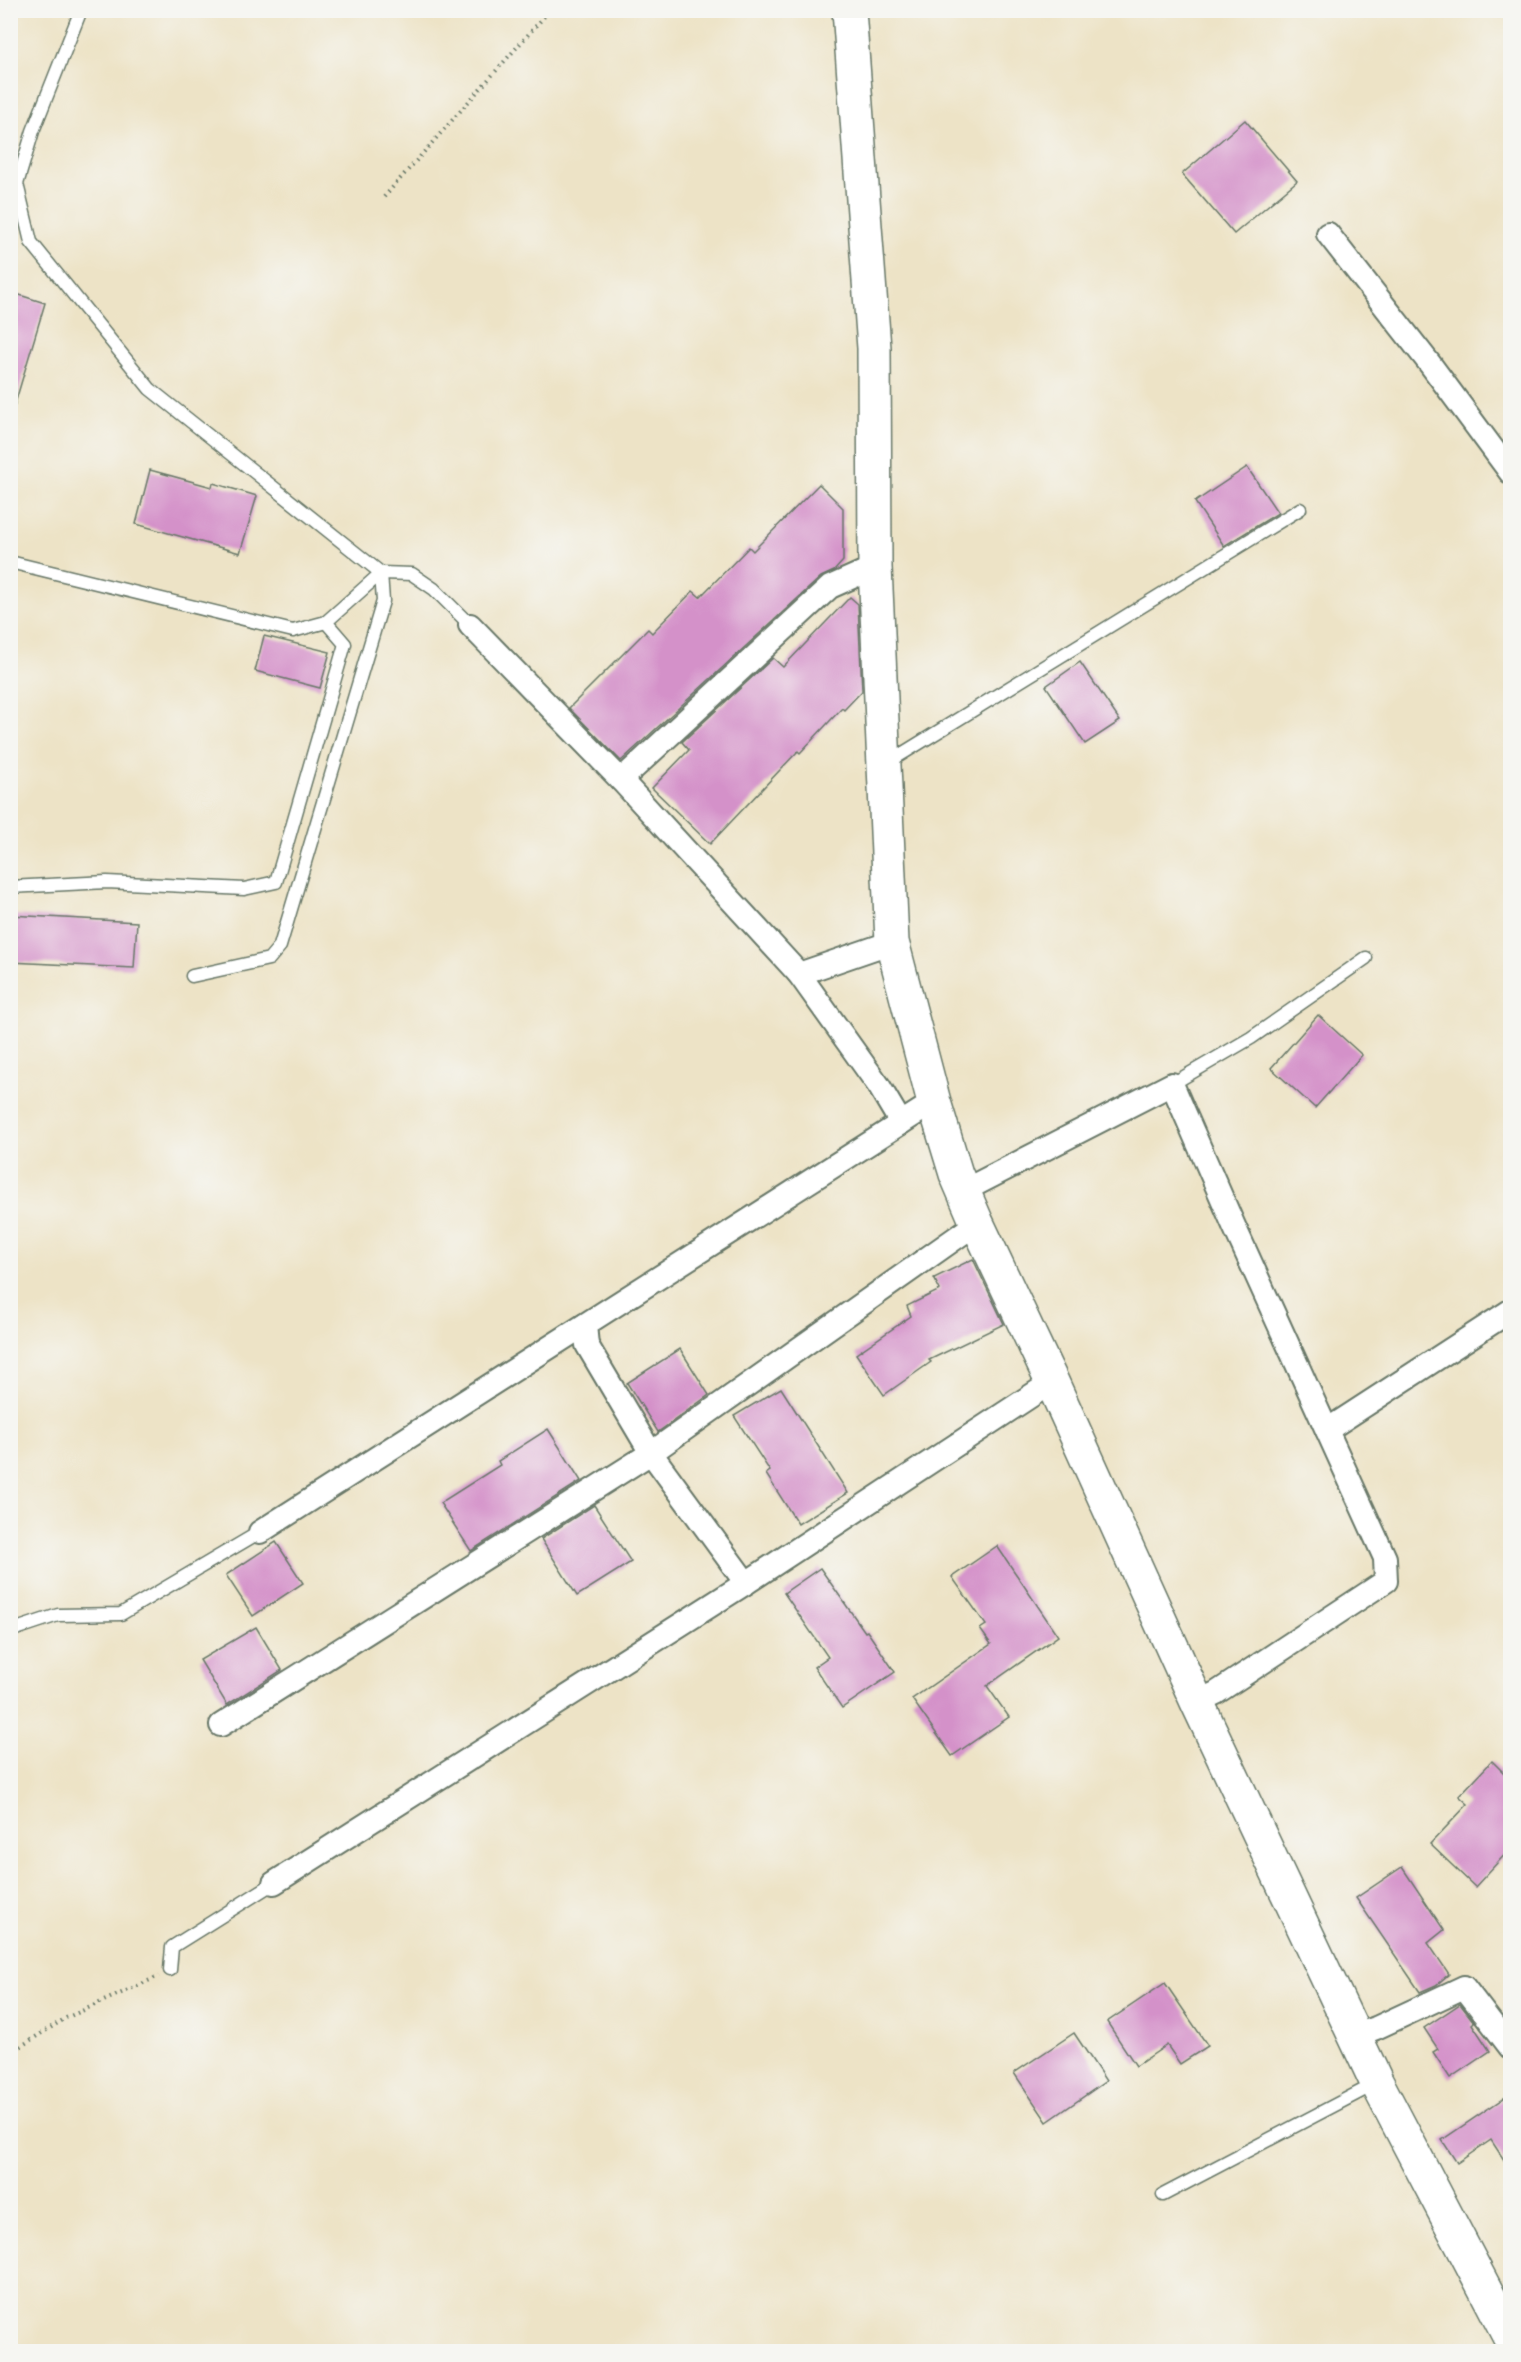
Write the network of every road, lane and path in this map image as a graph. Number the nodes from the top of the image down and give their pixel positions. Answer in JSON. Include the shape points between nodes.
{"nodes":[{"id":1,"x":81,"y":10,"type":"edge"},
{"id":2,"x":550,"y":10,"type":"edge"},
{"id":3,"x":849,"y":10,"type":"edge"},
{"id":4,"x":384,"y":197,"type":"dead end"},
{"id":5,"x":1328,"y":234,"type":"dead end"},
{"id":6,"x":1510,"y":472,"type":"edge"},
{"id":7,"x":1300,"y":509,"type":"dead end"},
{"id":8,"x":10,"y":562,"type":"edge"},
{"id":9,"x":875,"y":567,"type":"junction"},
{"id":10,"x":381,"y":573,"type":"junction"},
{"id":11,"x":327,"y":622,"type":"junction"},
{"id":12,"x":470,"y":625,"type":"joint"},
{"id":13,"x":886,"y":764,"type":"junction"},
{"id":14,"x":621,"y":780,"type":"junction"},
{"id":15,"x":10,"y":887,"type":"edge"},
{"id":16,"x":892,"y":942,"type":"junction"},
{"id":17,"x":1366,"y":957,"type":"dead end"},
{"id":18,"x":799,"y":974,"type":"junction"},
{"id":19,"x":192,"y":976,"type":"dead end"},
{"id":20,"x":1172,"y":1084,"type":"junction"},
{"id":21,"x":934,"y":1102,"type":"junction"},
{"id":22,"x":901,"y":1123,"type":"junction"},
{"id":23,"x":963,"y":1191,"type":"junction"},
{"id":24,"x":977,"y":1223,"type":"junction"},
{"id":25,"x":1510,"y":1311,"type":"edge"},
{"id":26,"x":585,"y":1325,"type":"junction"},
{"id":27,"x":1052,"y":1382,"type":"junction"},
{"id":28,"x":1327,"y":1430,"type":"junction"},
{"id":29,"x":651,"y":1453,"type":"junction"},
{"id":30,"x":260,"y":1532,"type":"joint"},
{"id":31,"x":746,"y":1583,"type":"junction"},
{"id":32,"x":10,"y":1631,"type":"edge"},
{"id":33,"x":1197,"y":1702,"type":"junction"},
{"id":34,"x":221,"y":1725,"type":"dead end"},
{"id":35,"x":274,"y":1883,"type":"joint"},
{"id":36,"x":170,"y":1970,"type":"joint"},
{"id":37,"x":1355,"y":2036,"type":"junction"},
{"id":38,"x":1510,"y":2047,"type":"edge"},
{"id":39,"x":10,"y":2054,"type":"edge"},
{"id":40,"x":1377,"y":2083,"type":"junction"},
{"id":41,"x":1163,"y":2195,"type":"dead end"},
{"id":42,"x":1510,"y":2337,"type":"edge"}],
"edges":[{"from":1,"to":10,"type":"lane","via":[[33,131],[17,184],[31,242],[150,389]]},
{"from":2,"to":4,"type":"path"},
{"from":3,"to":9,"type":"main road","via":[[874,348]]},
{"from":5,"to":6,"type":"street"},
{"from":7,"to":13,"type":"lane"},
{"from":8,"to":11,"type":"lane","via":[[293,631]]},
{"from":9,"to":13,"type":"main road"},
{"from":9,"to":14,"type":"street","via":[[830,587]]},
{"from":10,"to":11,"type":"lane"},
{"from":10,"to":12,"type":"lane","via":[[412,574],[434,589]]},
{"from":10,"to":19,"type":"lane","via":[[383,601],[280,946],[269,959]]},
{"from":11,"to":15,"type":"lane","via":[[345,644],[276,882],[244,889],[107,882]]},
{"from":12,"to":14,"type":"street"},
{"from":13,"to":16,"type":"main road"},
{"from":14,"to":18,"type":"street"},
{"from":16,"to":18,"type":"street"},
{"from":16,"to":21,"type":"main road"},
{"from":17,"to":20,"type":"lane","via":[[1251,1038]]},
{"from":18,"to":22,"type":"street"},
{"from":20,"to":23,"type":"street"},
{"from":20,"to":28,"type":"street"},
{"from":21,"to":22,"type":"street"},
{"from":21,"to":23,"type":"main road"},
{"from":22,"to":26,"type":"street"},
{"from":23,"to":24,"type":"main road"},
{"from":24,"to":27,"type":"main road"},
{"from":24,"to":29,"type":"street"},
{"from":25,"to":28,"type":"street"},
{"from":26,"to":29,"type":"street","via":[[587,1346]]},
{"from":26,"to":30,"type":"street"},
{"from":27,"to":31,"type":"street"},
{"from":27,"to":33,"type":"main road"},
{"from":28,"to":33,"type":"street","via":[[1385,1558],[1386,1581]]},
{"from":29,"to":31,"type":"street"},
{"from":29,"to":34,"type":"street"},
{"from":30,"to":32,"type":"lane","via":[[121,1614],[58,1615]]},
{"from":31,"to":35,"type":"street"},
{"from":33,"to":37,"type":"main road"},
{"from":35,"to":36,"type":"lane","via":[[172,1947]]},
{"from":36,"to":39,"type":"path","via":[[66,2018]]},
{"from":37,"to":38,"type":"street","via":[[1464,1987]]},
{"from":37,"to":40,"type":"main road"},
{"from":40,"to":41,"type":"lane"},
{"from":40,"to":42,"type":"main road"}]}
